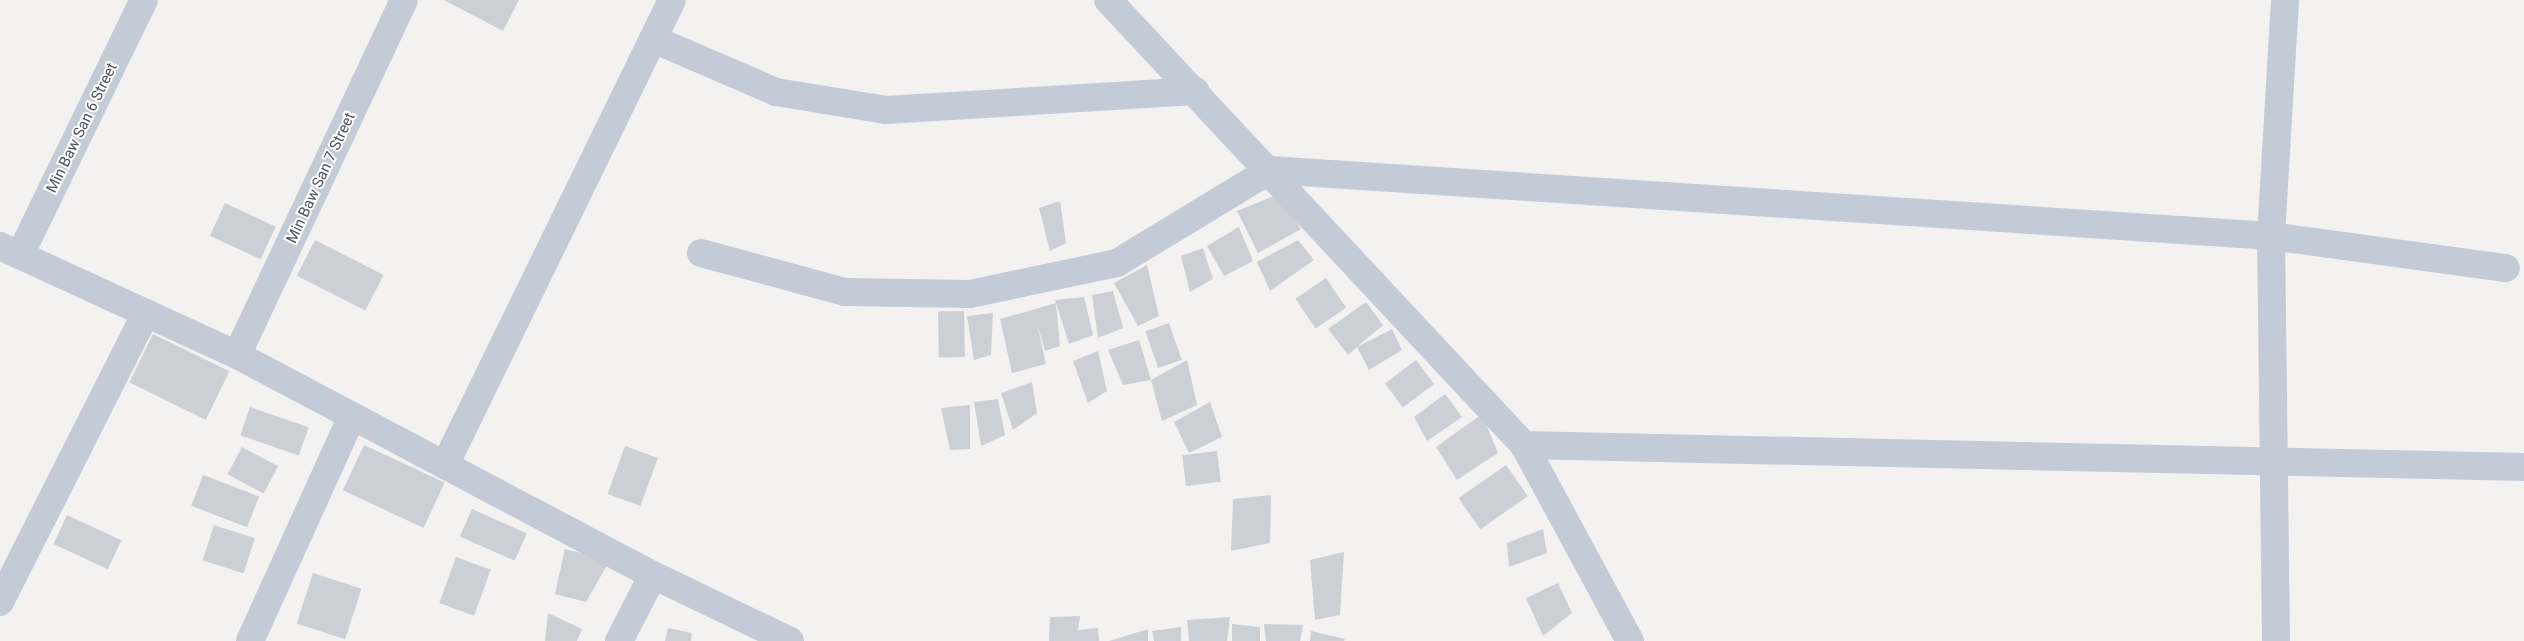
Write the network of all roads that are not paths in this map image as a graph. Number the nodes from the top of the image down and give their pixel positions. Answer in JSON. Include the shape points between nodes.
{"nodes":[{"id":1,"x":144,"y":0,"type":"edge"},
{"id":2,"x":404,"y":0,"type":"edge"},
{"id":3,"x":672,"y":0,"type":"edge"},
{"id":4,"x":1108,"y":0,"type":"edge"},
{"id":5,"x":2285,"y":0,"type":"edge"},
{"id":6,"x":653,"y":39,"type":"junction"},
{"id":7,"x":1195,"y":91,"type":"junction"},
{"id":8,"x":1270,"y":170,"type":"junction"},
{"id":9,"x":2272,"y":236,"type":"junction"},
{"id":10,"x":10,"y":251,"type":"edge"},
{"id":11,"x":701,"y":253,"type":"dead end"},
{"id":12,"x":2506,"y":268,"type":"dead end"},
{"id":13,"x":146,"y":313,"type":"junction"},
{"id":14,"x":237,"y":355,"type":"junction"},
{"id":15,"x":352,"y":416,"type":"junction"},
{"id":16,"x":1524,"y":445,"type":"junction"},
{"id":17,"x":2274,"y":464,"type":"junction"},
{"id":18,"x":445,"y":465,"type":"junction"},
{"id":19,"x":2524,"y":467,"type":"edge"},
{"id":20,"x":653,"y":575,"type":"junction"},
{"id":21,"x":0,"y":602,"type":"edge"},
{"id":22,"x":250,"y":641,"type":"edge"},
{"id":23,"x":619,"y":641,"type":"edge"},
{"id":24,"x":790,"y":641,"type":"edge"},
{"id":25,"x":1630,"y":641,"type":"edge"},
{"id":26,"x":2276,"y":641,"type":"edge"}],
"edges":[{"from":1,"to":10,"type":"street","name":"Min Baw San 6 Street"},
{"from":2,"to":14,"type":"street","name":"Min Baw San 7 Street"},
{"from":3,"to":6,"type":"street"},
{"from":4,"to":7,"type":"street"},
{"from":5,"to":9,"type":"street"},
{"from":6,"to":7,"type":"street","via":[[776,92],[886,110]]},
{"from":6,"to":18,"type":"street"},
{"from":7,"to":8,"type":"street"},
{"from":8,"to":9,"type":"street"},
{"from":8,"to":11,"type":"street","via":[[1117,263],[970,294],[845,292]]},
{"from":8,"to":16,"type":"street"},
{"from":9,"to":12,"type":"street"},
{"from":9,"to":17,"type":"street"},
{"from":10,"to":13,"type":"street"},
{"from":13,"to":14,"type":"street"},
{"from":13,"to":21,"type":"street"},
{"from":14,"to":15,"type":"street"},
{"from":15,"to":18,"type":"street"},
{"from":15,"to":22,"type":"street"},
{"from":16,"to":17,"type":"street"},
{"from":16,"to":25,"type":"street"},
{"from":17,"to":19,"type":"street"},
{"from":17,"to":26,"type":"street"},
{"from":18,"to":20,"type":"street"},
{"from":20,"to":23,"type":"street"},
{"from":20,"to":24,"type":"street"}]}
